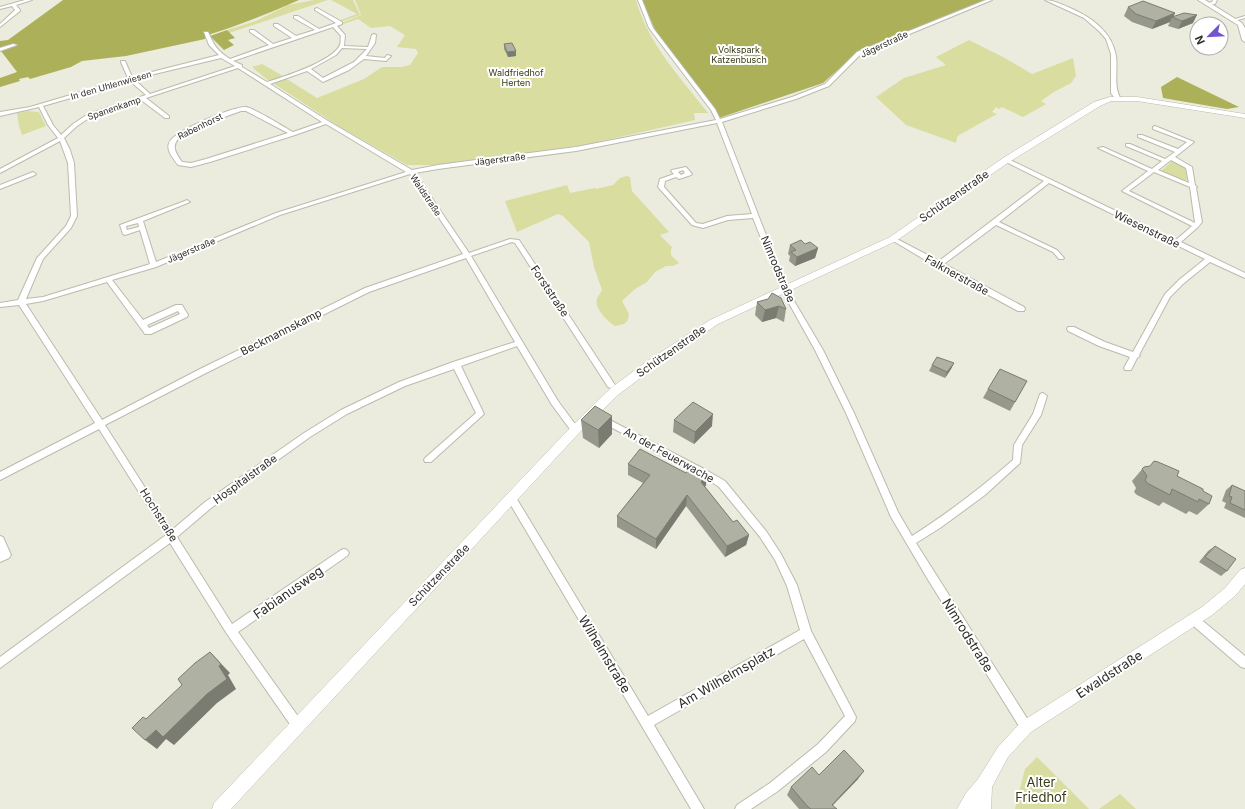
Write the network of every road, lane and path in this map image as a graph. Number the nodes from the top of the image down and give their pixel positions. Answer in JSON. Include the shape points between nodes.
{"nodes":[{"id":1,"x":30,"y":0,"type":"edge"},
{"id":2,"x":640,"y":0,"type":"edge"},
{"id":3,"x":990,"y":0,"type":"edge"},
{"id":4,"x":1047,"y":0,"type":"edge"},
{"id":5,"x":1201,"y":0,"type":"edge"},
{"id":6,"x":1215,"y":0,"type":"edge"},
{"id":7,"x":1207,"y":4,"type":"junction"},
{"id":8,"x":13,"y":5,"type":"junction"},
{"id":9,"x":0,"y":8,"type":"edge"},
{"id":10,"x":317,"y":9,"type":"dead end"},
{"id":11,"x":296,"y":17,"type":"dead end"},
{"id":12,"x":1245,"y":17,"type":"edge"},
{"id":13,"x":1234,"y":20,"type":"junction"},
{"id":14,"x":276,"y":25,"type":"dead end"},
{"id":15,"x":334,"y":25,"type":"junction"},
{"id":16,"x":0,"y":26,"type":"edge"},
{"id":17,"x":1244,"y":27,"type":"edge"},
{"id":18,"x":318,"y":30,"type":"junction"},
{"id":19,"x":252,"y":31,"type":"dead end"},
{"id":20,"x":206,"y":33,"type":"dead end"},
{"id":21,"x":374,"y":35,"type":"dead end"},
{"id":22,"x":295,"y":38,"type":"junction"},
{"id":23,"x":1245,"y":40,"type":"edge"},
{"id":24,"x":15,"y":46,"type":"dead end"},
{"id":25,"x":273,"y":46,"type":"junction"},
{"id":26,"x":341,"y":47,"type":"junction"},
{"id":27,"x":370,"y":48,"type":"junction"},
{"id":28,"x":0,"y":50,"type":"edge"},
{"id":29,"x":222,"y":56,"type":"junction"},
{"id":30,"x":389,"y":56,"type":"dead end"},
{"id":31,"x":362,"y":57,"type":"junction"},
{"id":32,"x":231,"y":60,"type":"junction"},
{"id":33,"x":123,"y":62,"type":"dead end"},
{"id":34,"x":240,"y":66,"type":"junction"},
{"id":35,"x":308,"y":69,"type":"junction"},
{"id":36,"x":131,"y":79,"type":"junction"},
{"id":37,"x":266,"y":84,"type":"junction"},
{"id":38,"x":150,"y":96,"type":"junction"},
{"id":39,"x":142,"y":98,"type":"junction"},
{"id":40,"x":1118,"y":99,"type":"junction"},
{"id":41,"x":40,"y":105,"type":"junction"},
{"id":42,"x":0,"y":114,"type":"edge"},
{"id":43,"x":1245,"y":116,"type":"edge"},
{"id":44,"x":167,"y":117,"type":"dead end"},
{"id":45,"x":719,"y":121,"type":"junction"},
{"id":46,"x":326,"y":122,"type":"junction"},
{"id":47,"x":1155,"y":128,"type":"dead end"},
{"id":48,"x":293,"y":134,"type":"junction"},
{"id":49,"x":1140,"y":136,"type":"dead end"},
{"id":50,"x":61,"y":138,"type":"junction"},
{"id":51,"x":1128,"y":145,"type":"dead end"},
{"id":52,"x":1101,"y":148,"type":"dead end"},
{"id":53,"x":1178,"y":152,"type":"junction"},
{"id":54,"x":1168,"y":159,"type":"junction"},
{"id":55,"x":1006,"y":160,"type":"junction"},
{"id":56,"x":1152,"y":170,"type":"junction"},
{"id":57,"x":0,"y":172,"type":"edge"},
{"id":58,"x":411,"y":172,"type":"junction"},
{"id":59,"x":33,"y":174,"type":"dead end"},
{"id":60,"x":678,"y":175,"type":"dead end"},
{"id":61,"x":1048,"y":181,"type":"junction"},
{"id":62,"x":0,"y":187,"type":"edge"},
{"id":63,"x":1194,"y":187,"type":"junction"},
{"id":64,"x":187,"y":202,"type":"dead end"},
{"id":65,"x":756,"y":216,"type":"junction"},
{"id":66,"x":140,"y":220,"type":"junction"},
{"id":67,"x":995,"y":222,"type":"junction"},
{"id":68,"x":1196,"y":226,"type":"junction"},
{"id":69,"x":142,"y":228,"type":"junction"},
{"id":70,"x":893,"y":239,"type":"junction"},
{"id":71,"x":1176,"y":243,"type":"junction"},
{"id":72,"x":467,"y":256,"type":"junction"},
{"id":73,"x":1061,"y":258,"type":"dead end"},
{"id":74,"x":1209,"y":259,"type":"junction"},
{"id":75,"x":154,"y":265,"type":"junction"},
{"id":76,"x":939,"y":265,"type":"junction"},
{"id":77,"x":1245,"y":276,"type":"edge"},
{"id":78,"x":108,"y":279,"type":"junction"},
{"id":79,"x":784,"y":289,"type":"junction"},
{"id":80,"x":21,"y":302,"type":"junction"},
{"id":81,"x":0,"y":305,"type":"edge"},
{"id":82,"x":1021,"y":309,"type":"dead end"},
{"id":83,"x":142,"y":324,"type":"junction"},
{"id":84,"x":1071,"y":329,"type":"dead end"},
{"id":85,"x":519,"y":343,"type":"junction"},
{"id":86,"x":1136,"y":356,"type":"junction"},
{"id":87,"x":456,"y":364,"type":"junction"},
{"id":88,"x":1128,"y":368,"type":"dead end"},
{"id":89,"x":611,"y":386,"type":"dead end"},
{"id":90,"x":1043,"y":396,"type":"dead end"},
{"id":91,"x":592,"y":413,"type":"junction"},
{"id":92,"x":101,"y":425,"type":"junction"},
{"id":93,"x":575,"y":430,"type":"junction"},
{"id":94,"x":428,"y":460,"type":"dead end"},
{"id":95,"x":0,"y":476,"type":"edge"},
{"id":96,"x":512,"y":499,"type":"junction"},
{"id":97,"x":172,"y":536,"type":"junction"},
{"id":98,"x":0,"y":540,"type":"edge"},
{"id":99,"x":910,"y":542,"type":"junction"},
{"id":100,"x":344,"y":553,"type":"dead end"},
{"id":101,"x":0,"y":558,"type":"edge"},
{"id":102,"x":1245,"y":574,"type":"edge"},
{"id":103,"x":1194,"y":620,"type":"junction"},
{"id":104,"x":231,"y":631,"type":"junction"},
{"id":105,"x":806,"y":632,"type":"junction"},
{"id":106,"x":0,"y":663,"type":"edge"},
{"id":107,"x":1245,"y":663,"type":"edge"},
{"id":108,"x":647,"y":723,"type":"junction"},
{"id":109,"x":298,"y":726,"type":"junction"},
{"id":110,"x":1026,"y":727,"type":"junction"},
{"id":111,"x":984,"y":785,"type":"junction"},
{"id":112,"x":220,"y":809,"type":"edge"},
{"id":113,"x":698,"y":809,"type":"edge"},
{"id":114,"x":741,"y":809,"type":"edge"},
{"id":115,"x":966,"y":809,"type":"edge"},
{"id":116,"x":983,"y":809,"type":"edge"}],
"edges":[{"from":1,"to":8,"type":"street"},
{"from":2,"to":45,"type":"street","name":"Nimrodstraße","via":[[655,35]]},
{"from":3,"to":45,"type":"street","name":"Jägerstraße","via":[[859,53],[827,86]]},
{"from":4,"to":40,"type":"street","via":[[1085,17],[1104,34],[1112,49],[1114,93]]},
{"from":5,"to":7,"type":"street"},
{"from":6,"to":7,"type":"street"},
{"from":7,"to":13,"type":"street"},
{"from":8,"to":9,"type":"street"},
{"from":8,"to":16,"type":"street","via":[[18,10]]},
{"from":10,"to":15,"type":"street","via":[[340,23]]},
{"from":11,"to":18,"type":"street"},
{"from":12,"to":13,"type":"street"},
{"from":13,"to":17,"type":"street"},
{"from":14,"to":22,"type":"street"},
{"from":15,"to":18,"type":"street"},
{"from":15,"to":26,"type":"street","via":[[344,36]]},
{"from":17,"to":23,"type":"street"},
{"from":18,"to":22,"type":"street"},
{"from":19,"to":25,"type":"street"},
{"from":20,"to":29,"type":"street","name":"Waldstraße","via":[[211,45]]},
{"from":21,"to":27,"type":"street"},
{"from":22,"to":25,"type":"street"},
{"from":24,"to":28,"type":"street"},
{"from":25,"to":32,"type":"street"},
{"from":26,"to":27,"type":"street"},
{"from":26,"to":35,"type":"street","via":[[332,56]]},
{"from":27,"to":31,"type":"street"},
{"from":29,"to":32,"type":"street","name":"Waldstraße"},
{"from":29,"to":36,"type":"street","name":"In den Uhlenwiesen"},
{"from":30,"to":31,"type":"street","via":[[386,60]]},
{"from":31,"to":35,"type":"street","via":[[324,80]]},
{"from":32,"to":34,"type":"street","name":"Waldstraße"},
{"from":33,"to":36,"type":"street"},
{"from":34,"to":37,"type":"street","name":"Waldstraße"},
{"from":34,"to":38,"type":"street","name":"Spanenkamp"},
{"from":35,"to":37,"type":"street"},
{"from":36,"to":38,"type":"street"},
{"from":36,"to":41,"type":"street","name":"In den Uhlenwiesen"},
{"from":37,"to":46,"type":"street","name":"Waldstraße"},
{"from":38,"to":39,"type":"street","name":"Spanenkamp"},
{"from":39,"to":44,"type":"street"},
{"from":39,"to":50,"type":"street","name":"Spanenkamp","via":[[90,115]]},
{"from":40,"to":43,"type":"main road","name":"Schützenstraße","via":[[1137,99]]},
{"from":40,"to":55,"type":"main road","name":"Schützenstraße","via":[[1097,104]]},
{"from":41,"to":42,"type":"street","name":"In den Uhlenwiesen"},
{"from":41,"to":50,"type":"street"},
{"from":45,"to":58,"type":"street","name":"Jägerstraße","via":[[576,149]]},
{"from":45,"to":65,"type":"street","name":"Nimrodstraße"},
{"from":46,"to":48,"type":"street","name":"Rabenhorst"},
{"from":46,"to":58,"type":"street","name":"Waldstraße"},
{"from":47,"to":53,"type":"street","via":[[1191,142]]},
{"from":48,"to":48,"type":"street","name":"Rabenhorst","via":[[184,166],[171,150],[172,141],[177,136],[240,108],[247,109]]},
{"from":49,"to":53,"type":"street"},
{"from":50,"to":57,"type":"street","name":"Spanenkamp"},
{"from":50,"to":80,"type":"street","via":[[71,163],[74,216],[69,227],[40,258]]},
{"from":51,"to":54,"type":"street"},
{"from":52,"to":56,"type":"street"},
{"from":53,"to":54,"type":"street"},
{"from":54,"to":56,"type":"street"},
{"from":54,"to":63,"type":"street","via":[[1189,167]]},
{"from":55,"to":61,"type":"street","name":"Wiesenstraße"},
{"from":55,"to":70,"type":"main road","name":"Schützenstraße"},
{"from":56,"to":63,"type":"street"},
{"from":56,"to":68,"type":"street","via":[[1125,191]]},
{"from":58,"to":72,"type":"street","name":"Waldstraße"},
{"from":58,"to":75,"type":"street","name":"Jägerstraße","via":[[278,214]]},
{"from":59,"to":62,"type":"street"},
{"from":60,"to":65,"type":"street","via":[[662,180],[661,187],[694,224],[703,226],[727,218]]},
{"from":61,"to":67,"type":"street"},
{"from":61,"to":71,"type":"street","name":"Wiesenstraße"},
{"from":63,"to":68,"type":"street","via":[[1199,222]]},
{"from":64,"to":66,"type":"street"},
{"from":65,"to":79,"type":"street","name":"Nimrodstraße"},
{"from":66,"to":69,"type":"street"},
{"from":66,"to":69,"type":"street","via":[[122,225],[125,233]]},
{"from":67,"to":73,"type":"street","via":[[1055,251]]},
{"from":67,"to":76,"type":"street"},
{"from":68,"to":71,"type":"street"},
{"from":69,"to":75,"type":"street"},
{"from":70,"to":76,"type":"street","name":"Falknerstraße"},
{"from":70,"to":79,"type":"main road","name":"Schützenstraße"},
{"from":71,"to":74,"type":"street","name":"Wiesenstraße"},
{"from":72,"to":85,"type":"street","name":"Waldstraße"},
{"from":72,"to":89,"type":"street","name":"Forststraße","via":[[512,240],[517,242]]},
{"from":72,"to":92,"type":"street","name":"Beckmannskamp","via":[[367,290]]},
{"from":74,"to":77,"type":"street","name":"Wiesenstraße"},
{"from":74,"to":86,"type":"street","via":[[1167,296]]},
{"from":75,"to":78,"type":"street","name":"Jägerstraße"},
{"from":76,"to":82,"type":"street","name":"Falknerstraße"},
{"from":78,"to":80,"type":"street","name":"Jägerstraße","via":[[43,299]]},
{"from":78,"to":83,"type":"street"},
{"from":79,"to":91,"type":"main road","name":"Schützenstraße","via":[[733,312],[693,336],[616,391]]},
{"from":79,"to":99,"type":"street","name":"Nimrodstraße","via":[[840,392],[885,495]]},
{"from":80,"to":81,"type":"street","name":"Jägerstraße"},
{"from":80,"to":92,"type":"street","name":"Hochstraße"},
{"from":83,"to":83,"type":"street","via":[[148,332],[184,315],[179,307]]},
{"from":84,"to":86,"type":"street"},
{"from":85,"to":87,"type":"street","name":"Hospitalstraße"},
{"from":85,"to":93,"type":"street","name":"Waldstraße","via":[[555,403]]},
{"from":86,"to":88,"type":"street"},
{"from":87,"to":94,"type":"street","via":[[480,414]]},
{"from":87,"to":97,"type":"street","name":"Hospitalstraße","via":[[372,398],[307,435],[208,505]]},
{"from":90,"to":99,"type":"street","via":[[1037,414],[1018,445],[1017,461],[988,487]]},
{"from":91,"to":93,"type":"main road","name":"Schützenstraße"},
{"from":91,"to":105,"type":"street","name":"An der Feuerwache","via":[[722,484],[763,534],[778,557],[792,586]]},
{"from":92,"to":95,"type":"street","name":"Beckmannskamp"},
{"from":92,"to":97,"type":"street","name":"Hochstraße"},
{"from":93,"to":96,"type":"main road","name":"Schützenstraße"},
{"from":96,"to":108,"type":"street","name":"Wilhelmstraße"},
{"from":96,"to":109,"type":"main road","name":"Schützenstraße"},
{"from":97,"to":104,"type":"street","name":"Hochstraße"},
{"from":97,"to":106,"type":"street","name":"Hospitalstraße"},
{"from":98,"to":101,"type":"street","via":[[6,555]]},
{"from":99,"to":110,"type":"street","name":"Nimrodstraße"},
{"from":100,"to":104,"type":"street","name":"Fabianusweg"},
{"from":102,"to":103,"type":"main road","name":"Ewaldstraße","via":[[1230,592]]},
{"from":103,"to":107,"type":"street"},
{"from":103,"to":110,"type":"main road","name":"Ewaldstraße"},
{"from":104,"to":109,"type":"street","name":"Hochstraße"},
{"from":105,"to":108,"type":"street","name":"Am Wilhelmsplatz"},
{"from":105,"to":114,"type":"street","name":"An der Feuerwache","via":[[851,717],[822,748],[774,787]]},
{"from":108,"to":113,"type":"street","name":"Wilhelmstraße"},
{"from":109,"to":112,"type":"main road","name":"Schützenstraße"},
{"from":110,"to":111,"type":"main road","name":"Ewaldstraße","via":[[1003,752]]},
{"from":111,"to":115,"type":"main road","name":"Ewaldstraße"},
{"from":111,"to":116,"type":"main road","name":"Ewaldstraße"}]}
